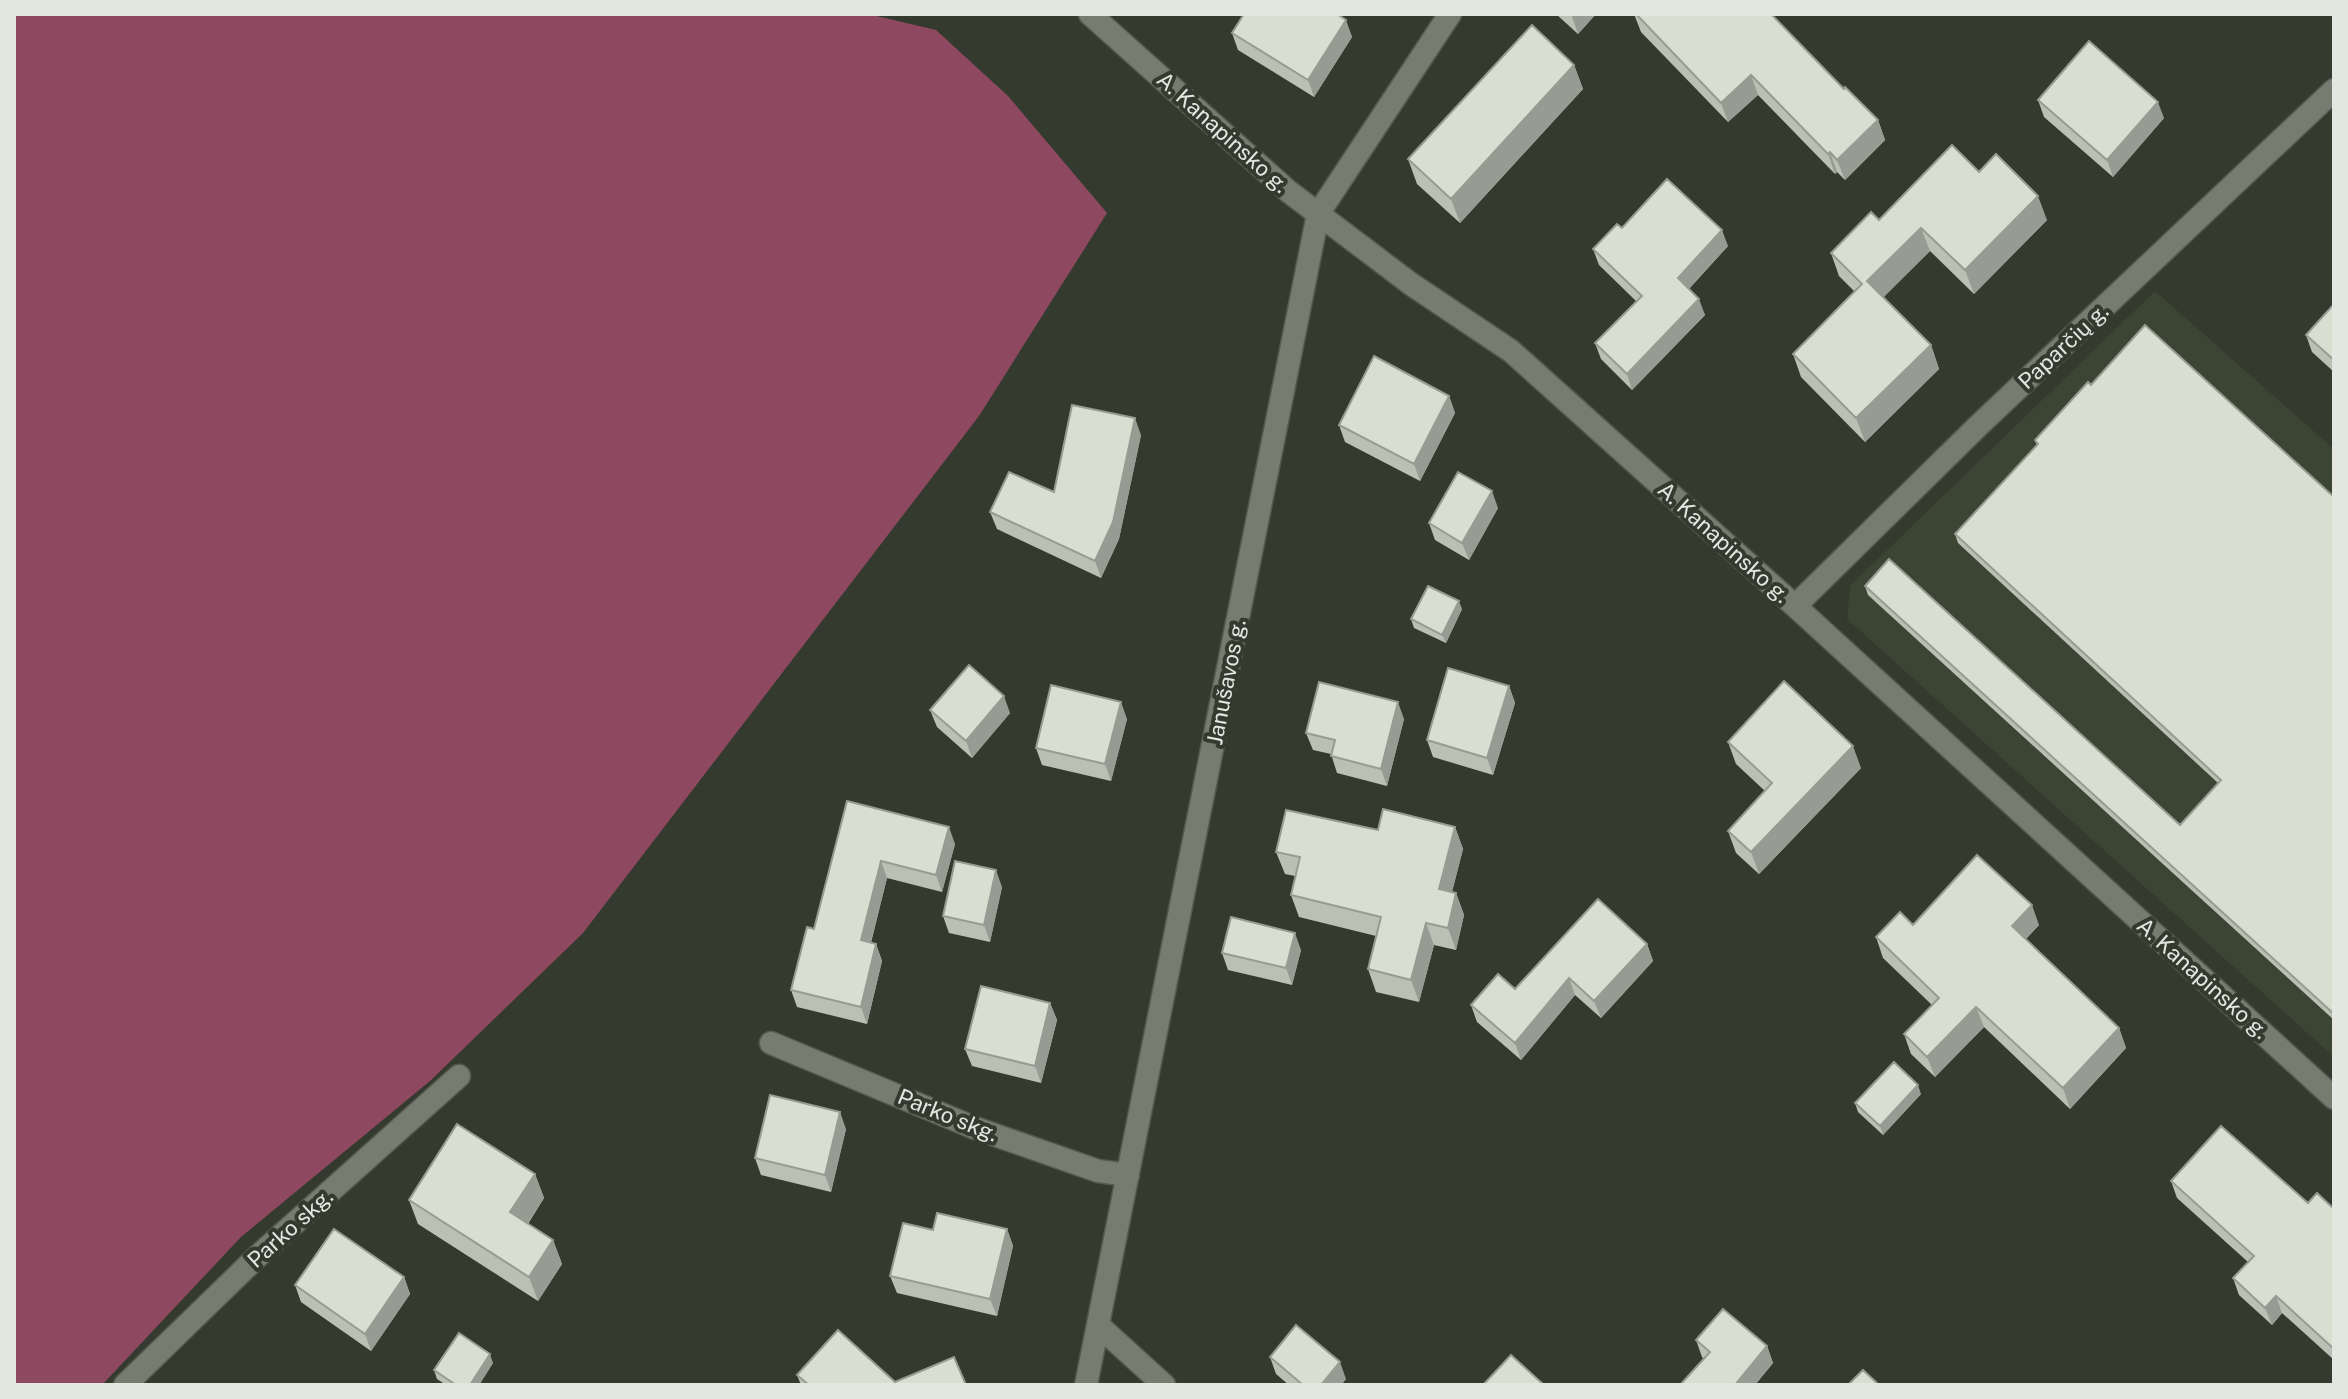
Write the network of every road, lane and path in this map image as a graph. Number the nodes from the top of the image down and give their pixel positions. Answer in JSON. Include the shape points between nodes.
{"nodes":[{"id":1,"x":1090,"y":14,"type":"edge"},
{"id":2,"x":1450,"y":14,"type":"edge"},
{"id":3,"x":2334,"y":90,"type":"edge"},
{"id":4,"x":1318,"y":214,"type":"junction"},
{"id":5,"x":1795,"y":606,"type":"junction"},
{"id":6,"x":771,"y":1043,"type":"dead end"},
{"id":7,"x":459,"y":1076,"type":"dead end"},
{"id":8,"x":2334,"y":1098,"type":"edge"},
{"id":9,"x":1128,"y":1175,"type":"junction"},
{"id":10,"x":1099,"y":1326,"type":"junction"},
{"id":11,"x":125,"y":1385,"type":"edge"},
{"id":12,"x":1086,"y":1385,"type":"edge"},
{"id":13,"x":1164,"y":1385,"type":"edge"}],
"edges":[{"from":1,"to":4,"type":"street","name":"A. Kanapinsko g."},
{"from":2,"to":4,"type":"street","name":"Janušavos g."},
{"from":3,"to":5,"type":"street","name":"Paparčių g."},
{"from":4,"to":5,"type":"street","name":"A. Kanapinsko g.","via":[[1511,351]]},
{"from":4,"to":9,"type":"street","name":"Janušavos g."},
{"from":5,"to":8,"type":"street","name":"A. Kanapinsko g."},
{"from":6,"to":9,"type":"street","name":"Parko skg.","via":[[975,1128],[1098,1171]]},
{"from":7,"to":11,"type":"street","name":"Parko skg.","via":[[258,1256]]},
{"from":9,"to":10,"type":"street","name":"Janušavos g."},
{"from":10,"to":12,"type":"street","name":"Janušavos g."},
{"from":10,"to":13,"type":"street"}]}
